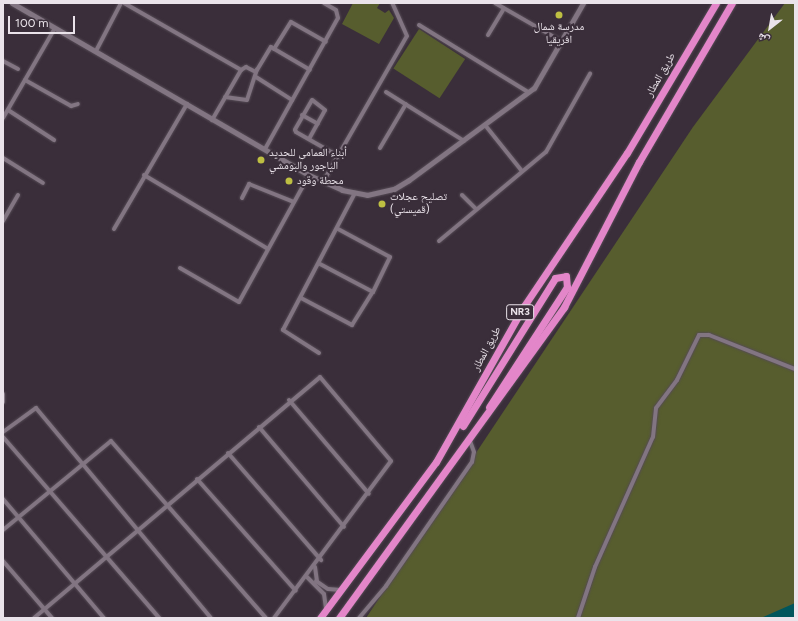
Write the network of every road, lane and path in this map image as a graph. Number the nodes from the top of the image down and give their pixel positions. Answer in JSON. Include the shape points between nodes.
{"nodes":[{"id":1,"x":12,"y":3,"type":"edge"},
{"id":2,"x":123,"y":3,"type":"edge"},
{"id":3,"x":324,"y":3,"type":"edge"},
{"id":4,"x":392,"y":3,"type":"edge"},
{"id":5,"x":495,"y":3,"type":"edge"},
{"id":6,"x":583,"y":3,"type":"edge"},
{"id":7,"x":716,"y":3,"type":"edge"},
{"id":8,"x":732,"y":3,"type":"edge"},
{"id":9,"x":504,"y":8,"type":"junction"},
{"id":10,"x":419,"y":25,"type":"dead end"},
{"id":11,"x":55,"y":28,"type":"junction"},
{"id":12,"x":488,"y":35,"type":"dead end"},
{"id":13,"x":561,"y":41,"type":"junction"},
{"id":14,"x":326,"y":42,"type":"junction"},
{"id":15,"x":274,"y":49,"type":"junction"},
{"id":16,"x":96,"y":51,"type":"junction"},
{"id":17,"x":3,"y":61,"type":"edge"},
{"id":18,"x":18,"y":69,"type":"dead end"},
{"id":19,"x":241,"y":70,"type":"junction"},
{"id":20,"x":310,"y":70,"type":"junction"},
{"id":21,"x":256,"y":72,"type":"junction"},
{"id":22,"x":590,"y":74,"type":"dead end"},
{"id":23,"x":256,"y":78,"type":"junction"},
{"id":24,"x":25,"y":80,"type":"junction"},
{"id":25,"x":386,"y":92,"type":"dead end"},
{"id":26,"x":528,"y":92,"type":"junction"},
{"id":27,"x":225,"y":97,"type":"junction"},
{"id":28,"x":292,"y":100,"type":"junction"},
{"id":29,"x":78,"y":104,"type":"dead end"},
{"id":30,"x":187,"y":104,"type":"junction"},
{"id":31,"x":406,"y":104,"type":"junction"},
{"id":32,"x":8,"y":110,"type":"junction"},
{"id":33,"x":302,"y":115,"type":"junction"},
{"id":34,"x":3,"y":118,"type":"edge"},
{"id":35,"x":212,"y":120,"type":"junction"},
{"id":36,"x":318,"y":124,"type":"junction"},
{"id":37,"x":485,"y":125,"type":"junction"},
{"id":38,"x":309,"y":139,"type":"junction"},
{"id":39,"x":54,"y":140,"type":"dead end"},
{"id":40,"x":464,"y":141,"type":"junction"},
{"id":41,"x":380,"y":148,"type":"dead end"},
{"id":42,"x":265,"y":149,"type":"junction"},
{"id":43,"x":338,"y":156,"type":"junction"},
{"id":44,"x":3,"y":158,"type":"edge"},
{"id":45,"x":521,"y":170,"type":"junction"},
{"id":46,"x":144,"y":175,"type":"junction"},
{"id":47,"x":309,"y":175,"type":"junction"},
{"id":48,"x":323,"y":182,"type":"junction"},
{"id":49,"x":43,"y":183,"type":"dead end"},
{"id":50,"x":355,"y":193,"type":"junction"},
{"id":51,"x":18,"y":195,"type":"dead end"},
{"id":52,"x":462,"y":195,"type":"dead end"},
{"id":53,"x":242,"y":198,"type":"dead end"},
{"id":54,"x":294,"y":202,"type":"junction"},
{"id":55,"x":476,"y":209,"type":"junction"},
{"id":56,"x":3,"y":210,"type":"edge"},
{"id":57,"x":8,"y":212,"type":"junction"},
{"id":58,"x":3,"y":220,"type":"edge"},
{"id":59,"x":114,"y":229,"type":"dead end"},
{"id":60,"x":338,"y":229,"type":"junction"},
{"id":61,"x":439,"y":241,"type":"dead end"},
{"id":62,"x":268,"y":249,"type":"junction"},
{"id":63,"x":320,"y":264,"type":"junction"},
{"id":64,"x":180,"y":268,"type":"dead end"},
{"id":65,"x":373,"y":292,"type":"junction"},
{"id":66,"x":301,"y":298,"type":"junction"},
{"id":67,"x":319,"y":353,"type":"dead end"},
{"id":68,"x":795,"y":369,"type":"edge"},
{"id":69,"x":3,"y":394,"type":"edge"},
{"id":70,"x":289,"y":400,"type":"junction"},
{"id":71,"x":3,"y":402,"type":"edge"},
{"id":72,"x":259,"y":427,"type":"junction"},
{"id":73,"x":3,"y":432,"type":"edge"},
{"id":74,"x":3,"y":437,"type":"edge"},
{"id":75,"x":470,"y":440,"type":"junction"},
{"id":76,"x":228,"y":452,"type":"junction"},
{"id":77,"x":82,"y":463,"type":"junction"},
{"id":78,"x":449,"y":467,"type":"junction"},
{"id":79,"x":197,"y":479,"type":"junction"},
{"id":80,"x":424,"y":480,"type":"junction"},
{"id":81,"x":49,"y":491,"type":"junction"},
{"id":82,"x":369,"y":494,"type":"junction"},
{"id":83,"x":3,"y":499,"type":"edge"},
{"id":84,"x":167,"y":505,"type":"junction"},
{"id":85,"x":18,"y":517,"type":"junction"},
{"id":86,"x":344,"y":527,"type":"junction"},
{"id":87,"x":3,"y":530,"type":"edge"},
{"id":88,"x":137,"y":530,"type":"junction"},
{"id":89,"x":106,"y":557,"type":"junction"},
{"id":90,"x":320,"y":560,"type":"junction"},
{"id":91,"x":3,"y":561,"type":"edge"},
{"id":92,"x":315,"y":568,"type":"junction"},
{"id":93,"x":308,"y":576,"type":"junction"},
{"id":94,"x":75,"y":583,"type":"junction"},
{"id":95,"x":302,"y":583,"type":"junction"},
{"id":96,"x":316,"y":583,"type":"junction"},
{"id":97,"x":343,"y":589,"type":"junction"},
{"id":98,"x":296,"y":592,"type":"junction"},
{"id":99,"x":44,"y":609,"type":"junction"},
{"id":100,"x":326,"y":611,"type":"junction"},
{"id":101,"x":34,"y":618,"type":"edge"},
{"id":102,"x":52,"y":618,"type":"edge"},
{"id":103,"x":104,"y":618,"type":"edge"},
{"id":104,"x":159,"y":618,"type":"edge"},
{"id":105,"x":211,"y":618,"type":"edge"},
{"id":106,"x":266,"y":618,"type":"edge"},
{"id":107,"x":274,"y":618,"type":"edge"},
{"id":108,"x":320,"y":618,"type":"edge"},
{"id":109,"x":339,"y":618,"type":"edge"},
{"id":110,"x":359,"y":618,"type":"edge"},
{"id":111,"x":578,"y":618,"type":"edge"}],
"edges":[{"from":1,"to":11,"type":"street"},
{"from":2,"to":16,"type":"street"},
{"from":2,"to":19,"type":"street"},
{"from":3,"to":14,"type":"street","via":[[338,14]]},
{"from":4,"to":43,"type":"street","via":[[397,20],[407,34]]},
{"from":5,"to":9,"type":"street"},
{"from":6,"to":13,"type":"street"},
{"from":7,"to":80,"type":"highway","name":"طريق المطار","number":"NR3","via":[[627,153],[524,306],[466,413]]},
{"from":8,"to":75,"type":"highway","via":[[636,168],[564,308]]},
{"from":9,"to":12,"type":"street"},
{"from":9,"to":13,"type":"street"},
{"from":10,"to":26,"type":"street"},
{"from":11,"to":16,"type":"street"},
{"from":11,"to":24,"type":"street"},
{"from":13,"to":26,"type":"street","via":[[540,82]]},
{"from":14,"to":15,"type":"street","via":[[291,22]]},
{"from":14,"to":20,"type":"street"},
{"from":15,"to":20,"type":"street"},
{"from":15,"to":21,"type":"street","via":[[270,48]]},
{"from":16,"to":30,"type":"street"},
{"from":17,"to":18,"type":"street"},
{"from":19,"to":21,"type":"street","via":[[246,67]]},
{"from":19,"to":27,"type":"street"},
{"from":20,"to":28,"type":"street"},
{"from":21,"to":23,"type":"street"},
{"from":22,"to":45,"type":"street","via":[[554,141],[540,158]]},
{"from":23,"to":27,"type":"street","via":[[245,102]]},
{"from":23,"to":28,"type":"street"},
{"from":24,"to":29,"type":"street","via":[[71,106]]},
{"from":24,"to":32,"type":"street"},
{"from":25,"to":31,"type":"street"},
{"from":26,"to":37,"type":"street"},
{"from":27,"to":35,"type":"street"},
{"from":28,"to":42,"type":"street"},
{"from":30,"to":35,"type":"street"},
{"from":30,"to":46,"type":"street"},
{"from":31,"to":40,"type":"street"},
{"from":31,"to":41,"type":"street"},
{"from":32,"to":34,"type":"street"},
{"from":32,"to":39,"type":"street"},
{"from":33,"to":36,"type":"street"},
{"from":33,"to":36,"type":"street","via":[[314,101],[326,109]]},
{"from":33,"to":38,"type":"street","via":[[294,128]]},
{"from":35,"to":42,"type":"street"},
{"from":36,"to":38,"type":"street"},
{"from":37,"to":40,"type":"street"},
{"from":37,"to":45,"type":"street"},
{"from":38,"to":43,"type":"street"},
{"from":40,"to":50,"type":"street","via":[[394,189],[371,195]]},
{"from":42,"to":47,"type":"street"},
{"from":43,"to":48,"type":"street"},
{"from":44,"to":49,"type":"street"},
{"from":45,"to":55,"type":"street"},
{"from":46,"to":59,"type":"street"},
{"from":46,"to":62,"type":"street"},
{"from":47,"to":48,"type":"street"},
{"from":47,"to":54,"type":"street"},
{"from":48,"to":50,"type":"street"},
{"from":50,"to":60,"type":"street"},
{"from":51,"to":57,"type":"street"},
{"from":52,"to":55,"type":"street"},
{"from":53,"to":54,"type":"street","via":[[249,184]]},
{"from":54,"to":62,"type":"street"},
{"from":55,"to":61,"type":"street"},
{"from":56,"to":57,"type":"street"},
{"from":57,"to":58,"type":"street"},
{"from":60,"to":63,"type":"street"},
{"from":60,"to":65,"type":"street","via":[[390,257]]},
{"from":62,"to":64,"type":"street","via":[[239,302]]},
{"from":63,"to":65,"type":"street"},
{"from":63,"to":66,"type":"street"},
{"from":65,"to":66,"type":"street","via":[[352,325]]},
{"from":66,"to":67,"type":"street","via":[[283,332]]},
{"from":68,"to":111,"type":"street","via":[[709,335],[699,335],[677,380],[656,408],[653,437],[595,567]]},
{"from":69,"to":71,"type":"street"},
{"from":70,"to":72,"type":"street"},
{"from":70,"to":82,"type":"street"},
{"from":70,"to":82,"type":"street","via":[[318,378],[322,378],[390,457],[391,463]]},
{"from":72,"to":76,"type":"street"},
{"from":72,"to":86,"type":"street"},
{"from":73,"to":77,"type":"street","via":[[35,408]]},
{"from":74,"to":81,"type":"street"},
{"from":75,"to":78,"type":"highway"},
{"from":75,"to":110,"type":"street","via":[[474,452],[472,462],[386,586]]},
{"from":76,"to":79,"type":"street"},
{"from":76,"to":90,"type":"street"},
{"from":77,"to":81,"type":"street"},
{"from":77,"to":84,"type":"street","via":[[107,441],[113,441]]},
{"from":77,"to":88,"type":"street"},
{"from":78,"to":80,"type":"highway","via":[[567,287],[566,276],[555,278],[470,416]]},
{"from":78,"to":109,"type":"highway"},
{"from":79,"to":84,"type":"street"},
{"from":79,"to":98,"type":"street"},
{"from":80,"to":97,"type":"highway","name":"طريق المطار","number":"NR3"},
{"from":81,"to":85,"type":"street"},
{"from":81,"to":89,"type":"street"},
{"from":82,"to":86,"type":"street"},
{"from":83,"to":85,"type":"street"},
{"from":84,"to":88,"type":"street"},
{"from":84,"to":106,"type":"street"},
{"from":85,"to":87,"type":"street"},
{"from":85,"to":94,"type":"street"},
{"from":86,"to":90,"type":"street"},
{"from":88,"to":89,"type":"street"},
{"from":88,"to":105,"type":"street"},
{"from":89,"to":94,"type":"street"},
{"from":89,"to":104,"type":"street"},
{"from":90,"to":92,"type":"street"},
{"from":91,"to":99,"type":"street"},
{"from":92,"to":93,"type":"street"},
{"from":92,"to":96,"type":"street"},
{"from":93,"to":95,"type":"street"},
{"from":93,"to":96,"type":"street"},
{"from":94,"to":99,"type":"street"},
{"from":94,"to":103,"type":"street"},
{"from":95,"to":96,"type":"street"},
{"from":95,"to":98,"type":"street"},
{"from":96,"to":97,"type":"street","via":[[328,589]]},
{"from":96,"to":100,"type":"street","via":[[324,594]]},
{"from":97,"to":100,"type":"highway","name":"طريق المطار","number":"NR3"},
{"from":98,"to":107,"type":"street"},
{"from":99,"to":101,"type":"street"},
{"from":99,"to":102,"type":"street"},
{"from":100,"to":108,"type":"highway","name":"طريق المطار","number":"NR3"}]}
